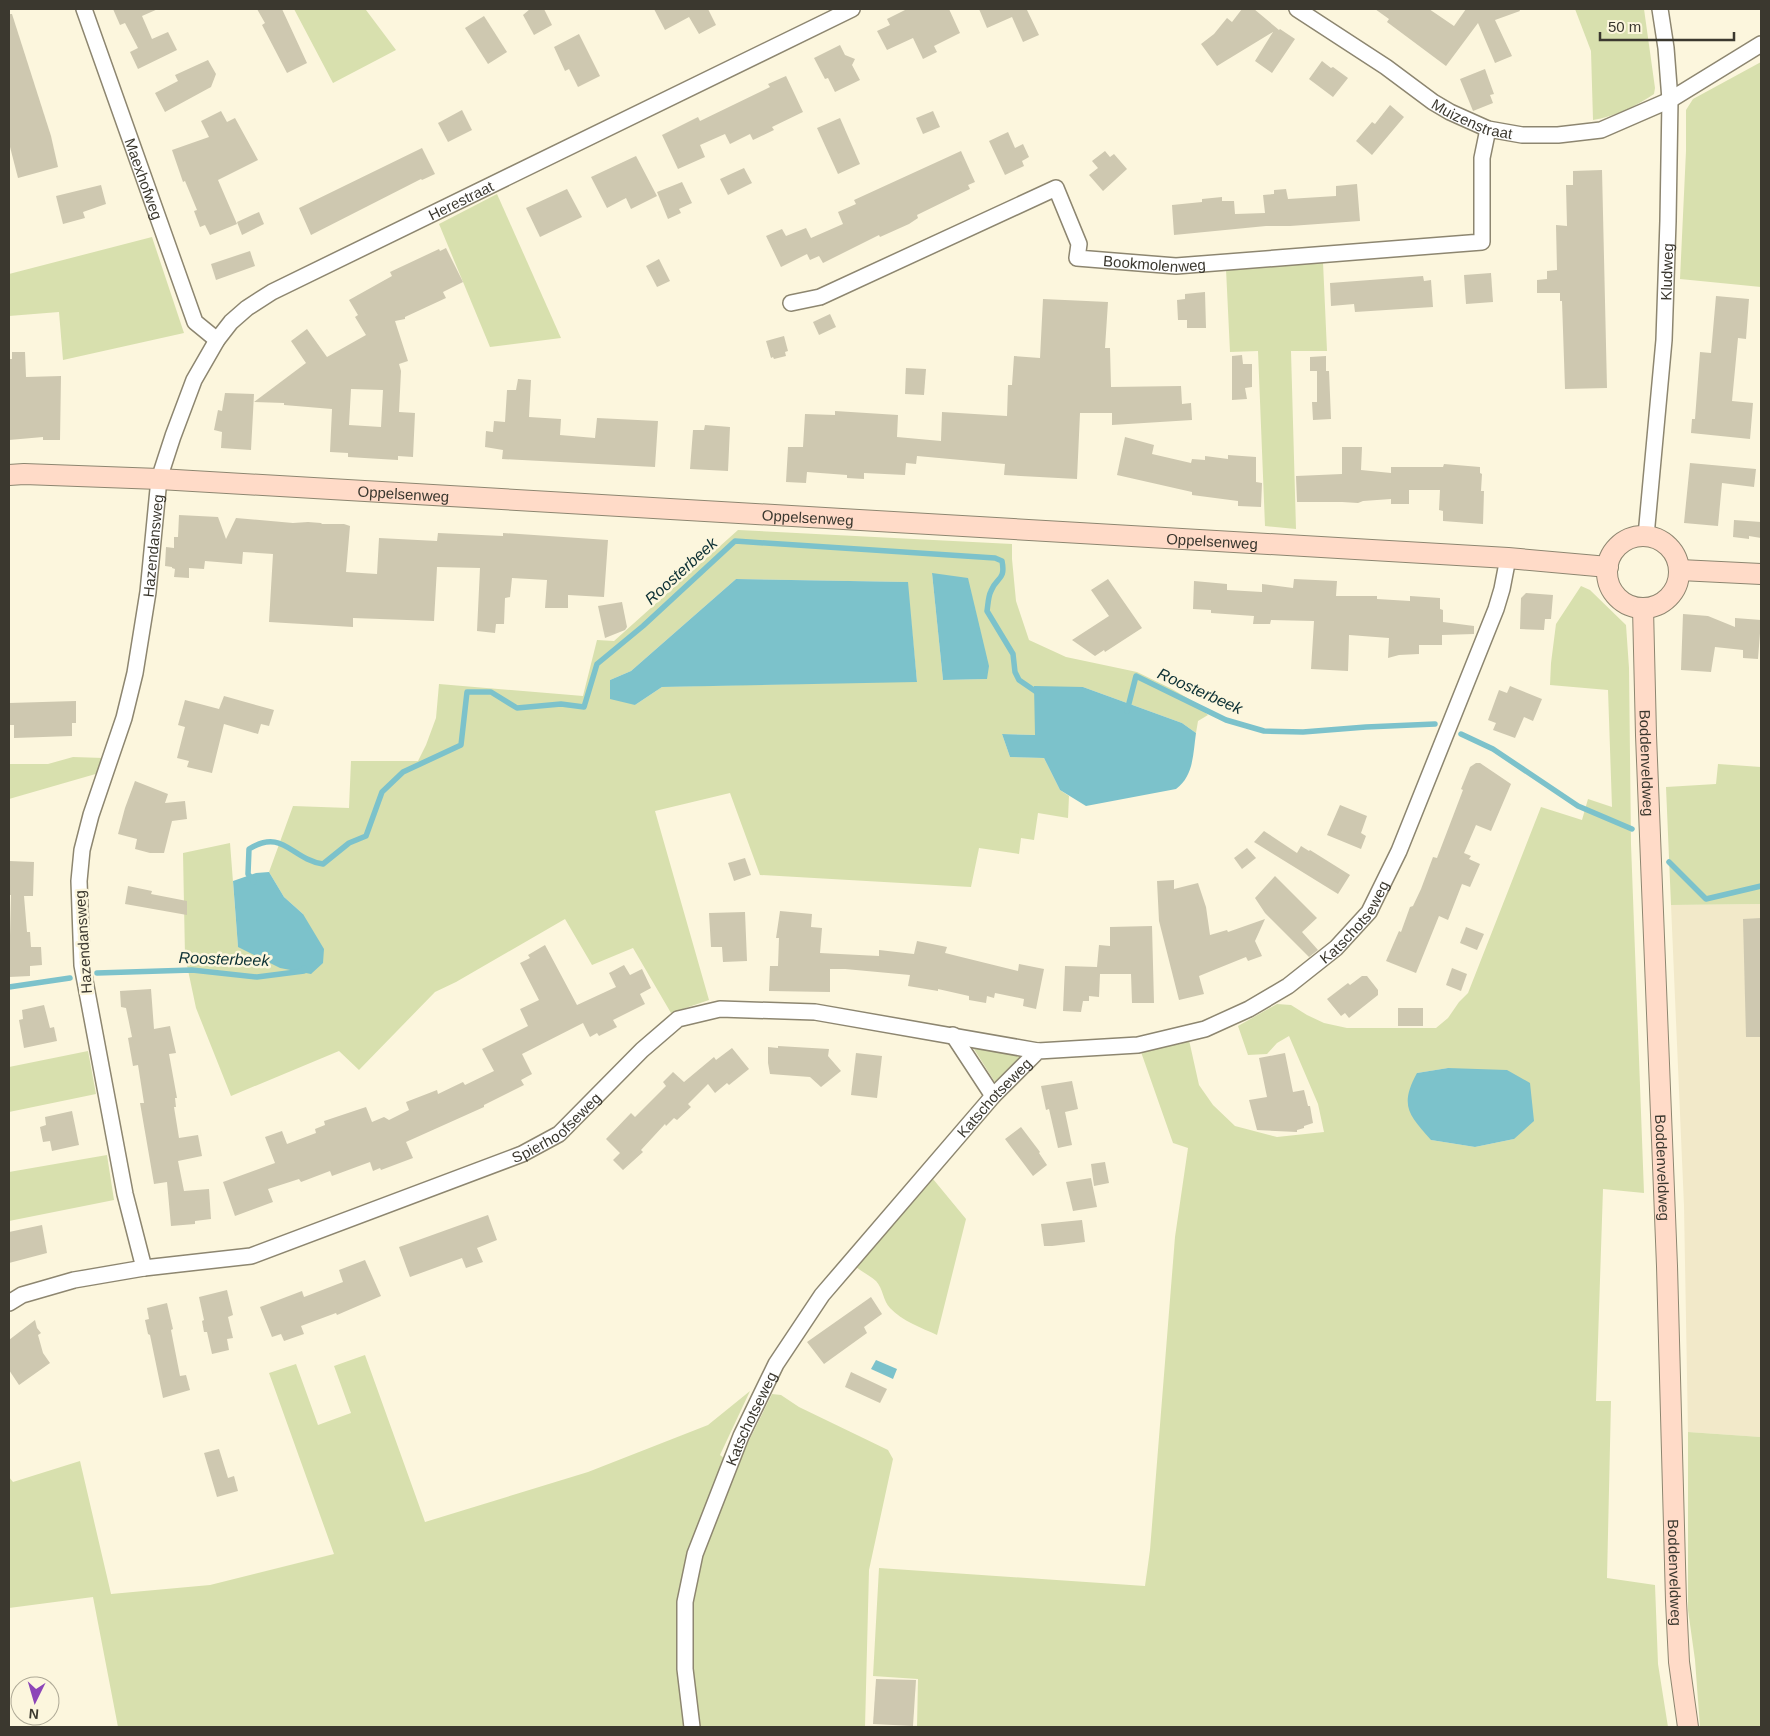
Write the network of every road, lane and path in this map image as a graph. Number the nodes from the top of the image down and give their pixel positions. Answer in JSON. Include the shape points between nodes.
{"nodes":[{"id":1,"x":84,"y":9,"type":"edge"},
{"id":2,"x":852,"y":9,"type":"edge"},
{"id":3,"x":1297,"y":9,"type":"edge"},
{"id":4,"x":1660,"y":9,"type":"edge"},
{"id":5,"x":1761,"y":44,"type":"edge"},
{"id":6,"x":1670,"y":100,"type":"junction"},
{"id":7,"x":1488,"y":129,"type":"junction"},
{"id":8,"x":791,"y":303,"type":"dead end"},
{"id":9,"x":217,"y":340,"type":"junction"},
{"id":10,"x":9,"y":475,"type":"edge"},
{"id":11,"x":159,"y":479,"type":"junction"},
{"id":12,"x":1646,"y":536,"type":"junction"},
{"id":13,"x":1508,"y":558,"type":"junction"},
{"id":14,"x":1608,"y":566,"type":"junction"},
{"id":15,"x":1680,"y":570,"type":"junction"},
{"id":16,"x":1761,"y":574,"type":"edge"},
{"id":17,"x":1643,"y":608,"type":"junction"},
{"id":18,"x":953,"y":1035,"type":"junction"},
{"id":19,"x":1038,"y":1051,"type":"junction"},
{"id":20,"x":993,"y":1096,"type":"junction"},
{"id":21,"x":144,"y":1268,"type":"junction"},
{"id":22,"x":9,"y":1303,"type":"edge"},
{"id":23,"x":692,"y":1727,"type":"edge"},
{"id":24,"x":1688,"y":1727,"type":"edge"}],
"edges":[{"from":1,"to":9,"type":"street","name":"Maexhofweg","via":[[195,322]]},
{"from":2,"to":9,"type":"street","name":"Herestraat","via":[[272,292],[247,308]]},
{"from":3,"to":7,"type":"street","name":"Muizenstraat","via":[[1433,102]]},
{"from":4,"to":6,"type":"street","name":"Kludweg"},
{"from":5,"to":6,"type":"street","name":"Muizenstraat"},
{"from":6,"to":7,"type":"street","name":"Muizenstraat","via":[[1601,130],[1522,135]]},
{"from":6,"to":12,"type":"street","name":"Kludweg","via":[[1664,340]]},
{"from":7,"to":8,"type":"street","name":"Bookmolenweg","via":[[1482,158],[1482,242],[1176,266],[1077,258],[1079,244],[1056,188],[820,297]]},
{"from":9,"to":11,"type":"street","name":"Herestraat","via":[[194,380]]},
{"from":10,"to":11,"type":"street","name":"Oppelsenweg"},
{"from":11,"to":13,"type":"street","name":"Oppelsenweg"},
{"from":11,"to":21,"type":"street","name":"Hazendansweg","via":[[148,592],[135,673],[116,745],[91,815],[82,850],[79,881],[85,987],[125,1194]]},
{"from":12,"to":14,"type":"street","via":[[1630,538],[1617,547]]},
{"from":12,"to":15,"type":"street","via":[[1659,539],[1669,547]]},
{"from":13,"to":14,"type":"street","name":"Oppelsenweg"},
{"from":13,"to":19,"type":"street","name":"Katschotseweg","via":[[1496,610],[1399,851],[1369,912],[1336,948],[1288,986],[1205,1029],[1138,1045]]},
{"from":14,"to":17,"type":"street","via":[[1608,582],[1616,595],[1628,605]]},
{"from":15,"to":16,"type":"street"},
{"from":15,"to":17,"type":"street","via":[[1670,597],[1658,605]]},
{"from":17,"to":24,"type":"street","name":"Boddenveldweg","via":[[1676,1601],[1679,1662]]},
{"from":18,"to":19,"type":"street","name":"Spierhoofseweg"},
{"from":18,"to":20,"type":"street"},
{"from":18,"to":21,"type":"street","name":"Spierhoofseweg","via":[[815,1012],[720,1009],[678,1019],[642,1050],[559,1134],[522,1154],[251,1256]]},
{"from":19,"to":20,"type":"street","name":"Katschotseweg"},
{"from":20,"to":23,"type":"street","name":"Katschotseweg","via":[[822,1294],[776,1364],[741,1436],[695,1554],[685,1602],[685,1669]]},
{"from":21,"to":22,"type":"street","via":[[60,1284],[22,1295]]}]}
